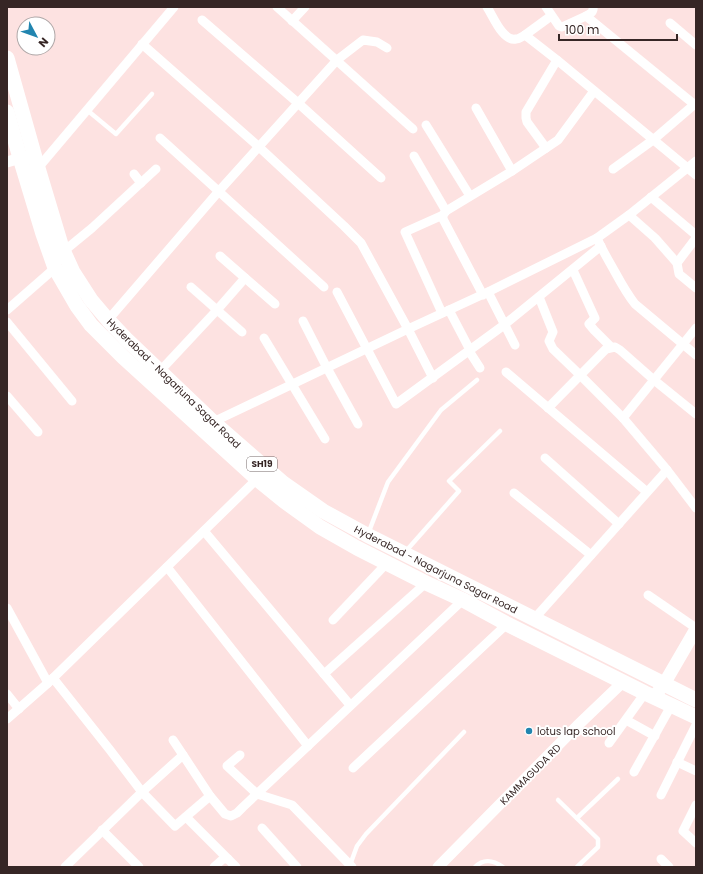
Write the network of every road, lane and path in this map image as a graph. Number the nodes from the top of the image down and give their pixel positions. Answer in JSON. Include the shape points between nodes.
{"nodes":[{"id":1,"x":174,"y":7,"type":"edge"},
{"id":2,"x":277,"y":7,"type":"edge"},
{"id":3,"x":304,"y":7,"type":"edge"},
{"id":4,"x":487,"y":7,"type":"edge"},
{"id":5,"x":546,"y":7,"type":"edge"},
{"id":6,"x":593,"y":7,"type":"edge"},
{"id":7,"x":551,"y":16,"type":"junction"},
{"id":8,"x":586,"y":16,"type":"junction"},
{"id":9,"x":202,"y":20,"type":"dead end"},
{"id":10,"x":292,"y":20,"type":"junction"},
{"id":11,"x":670,"y":22,"type":"dead end"},
{"id":12,"x":525,"y":35,"type":"junction"},
{"id":13,"x":142,"y":44,"type":"junction"},
{"id":14,"x":696,"y":45,"type":"edge"},
{"id":15,"x":387,"y":48,"type":"dead end"},
{"id":16,"x":7,"y":58,"type":"edge"},
{"id":17,"x":337,"y":60,"type":"junction"},
{"id":18,"x":557,"y":60,"type":"junction"},
{"id":19,"x":594,"y":91,"type":"junction"},
{"id":20,"x":152,"y":94,"type":"dead end"},
{"id":21,"x":298,"y":103,"type":"junction"},
{"id":22,"x":695,"y":104,"type":"edge"},
{"id":23,"x":476,"y":108,"type":"dead end"},
{"id":24,"x":87,"y":110,"type":"junction"},
{"id":25,"x":7,"y":112,"type":"edge"},
{"id":26,"x":426,"y":125,"type":"dead end"},
{"id":27,"x":413,"y":129,"type":"dead end"},
{"id":28,"x":160,"y":138,"type":"dead end"},
{"id":29,"x":653,"y":140,"type":"junction"},
{"id":30,"x":259,"y":147,"type":"junction"},
{"id":31,"x":546,"y":148,"type":"junction"},
{"id":32,"x":34,"y":153,"type":"junction"},
{"id":33,"x":414,"y":156,"type":"dead end"},
{"id":34,"x":13,"y":160,"type":"edge"},
{"id":35,"x":696,"y":161,"type":"edge"},
{"id":36,"x":38,"y":168,"type":"junction"},
{"id":37,"x":613,"y":168,"type":"dead end"},
{"id":38,"x":688,"y":168,"type":"junction"},
{"id":39,"x":156,"y":169,"type":"dead end"},
{"id":40,"x":512,"y":171,"type":"junction"},
{"id":41,"x":134,"y":174,"type":"dead end"},
{"id":42,"x":696,"y":175,"type":"edge"},
{"id":43,"x":381,"y":178,"type":"dead end"},
{"id":44,"x":141,"y":183,"type":"junction"},
{"id":45,"x":219,"y":191,"type":"junction"},
{"id":46,"x":470,"y":196,"type":"junction"},
{"id":47,"x":651,"y":198,"type":"junction"},
{"id":48,"x":444,"y":213,"type":"junction"},
{"id":49,"x":629,"y":215,"type":"junction"},
{"id":50,"x":696,"y":237,"type":"edge"},
{"id":51,"x":599,"y":242,"type":"junction"},
{"id":52,"x":64,"y":251,"type":"junction"},
{"id":53,"x":220,"y":256,"type":"dead end"},
{"id":54,"x":677,"y":263,"type":"junction"},
{"id":55,"x":55,"y":268,"type":"junction"},
{"id":56,"x":573,"y":270,"type":"junction"},
{"id":57,"x":244,"y":278,"type":"junction"},
{"id":58,"x":324,"y":286,"type":"dead end"},
{"id":59,"x":191,"y":287,"type":"dead end"},
{"id":60,"x":696,"y":288,"type":"edge"},
{"id":61,"x":337,"y":292,"type":"dead end"},
{"id":62,"x":486,"y":294,"type":"junction"},
{"id":63,"x":539,"y":297,"type":"junction"},
{"id":64,"x":275,"y":304,"type":"dead end"},
{"id":65,"x":7,"y":310,"type":"edge"},
{"id":66,"x":217,"y":310,"type":"junction"},
{"id":67,"x":445,"y":311,"type":"junction"},
{"id":68,"x":108,"y":320,"type":"junction"},
{"id":69,"x":303,"y":321,"type":"dead end"},
{"id":70,"x":7,"y":322,"type":"edge"},
{"id":71,"x":504,"y":325,"type":"junction"},
{"id":72,"x":696,"y":328,"type":"edge"},
{"id":73,"x":408,"y":329,"type":"junction"},
{"id":74,"x":242,"y":332,"type":"dead end"},
{"id":75,"x":264,"y":338,"type":"dead end"},
{"id":76,"x":683,"y":344,"type":"junction"},
{"id":77,"x":515,"y":345,"type":"dead end"},
{"id":78,"x":612,"y":347,"type":"junction"},
{"id":79,"x":367,"y":348,"type":"junction"},
{"id":80,"x":470,"y":351,"type":"junction"},
{"id":81,"x":696,"y":355,"type":"edge"},
{"id":82,"x":327,"y":368,"type":"junction"},
{"id":83,"x":480,"y":368,"type":"dead end"},
{"id":84,"x":160,"y":371,"type":"junction"},
{"id":85,"x":506,"y":372,"type":"dead end"},
{"id":86,"x":580,"y":374,"type":"junction"},
{"id":87,"x":433,"y":378,"type":"junction"},
{"id":88,"x":477,"y":380,"type":"dead end"},
{"id":89,"x":654,"y":380,"type":"junction"},
{"id":90,"x":292,"y":384,"type":"junction"},
{"id":91,"x":7,"y":396,"type":"edge"},
{"id":92,"x":72,"y":401,"type":"dead end"},
{"id":93,"x":548,"y":408,"type":"junction"},
{"id":94,"x":696,"y":414,"type":"edge"},
{"id":95,"x":623,"y":418,"type":"junction"},
{"id":96,"x":213,"y":422,"type":"junction"},
{"id":97,"x":358,"y":424,"type":"dead end"},
{"id":98,"x":500,"y":431,"type":"dead end"},
{"id":99,"x":38,"y":432,"type":"dead end"},
{"id":100,"x":325,"y":439,"type":"dead end"},
{"id":101,"x":545,"y":458,"type":"dead end"},
{"id":102,"x":667,"y":470,"type":"junction"},
{"id":103,"x":257,"y":479,"type":"junction"},
{"id":104,"x":514,"y":492,"type":"dead end"},
{"id":105,"x":647,"y":492,"type":"junction"},
{"id":106,"x":696,"y":508,"type":"edge"},
{"id":107,"x":619,"y":524,"type":"junction"},
{"id":108,"x":204,"y":531,"type":"junction"},
{"id":109,"x":367,"y":535,"type":"junction"},
{"id":110,"x":404,"y":553,"type":"junction"},
{"id":111,"x":591,"y":555,"type":"junction"},
{"id":112,"x":387,"y":563,"type":"junction"},
{"id":113,"x":167,"y":567,"type":"junction"},
{"id":114,"x":426,"y":583,"type":"junction"},
{"id":115,"x":474,"y":589,"type":"junction"},
{"id":116,"x":648,"y":594,"type":"dead end"},
{"id":117,"x":463,"y":600,"type":"junction"},
{"id":118,"x":7,"y":608,"type":"edge"},
{"id":119,"x":534,"y":619,"type":"junction"},
{"id":120,"x":334,"y":620,"type":"dead end"},
{"id":121,"x":507,"y":624,"type":"junction"},
{"id":122,"x":696,"y":629,"type":"edge"},
{"id":123,"x":324,"y":674,"type":"junction"},
{"id":124,"x":51,"y":681,"type":"junction"},
{"id":125,"x":623,"y":682,"type":"junction"},
{"id":126,"x":664,"y":684,"type":"junction"},
{"id":127,"x":7,"y":694,"type":"edge"},
{"id":128,"x":650,"y":695,"type":"junction"},
{"id":129,"x":696,"y":700,"type":"edge"},
{"id":130,"x":350,"y":705,"type":"junction"},
{"id":131,"x":672,"y":706,"type":"junction"},
{"id":132,"x":19,"y":709,"type":"junction"},
{"id":133,"x":696,"y":717,"type":"edge"},
{"id":134,"x":7,"y":719,"type":"edge"},
{"id":135,"x":626,"y":720,"type":"junction"},
{"id":136,"x":696,"y":725,"type":"edge"},
{"id":137,"x":464,"y":732,"type":"dead end"},
{"id":138,"x":654,"y":736,"type":"junction"},
{"id":139,"x":173,"y":740,"type":"dead end"},
{"id":140,"x":609,"y":743,"type":"dead end"},
{"id":141,"x":308,"y":746,"type":"junction"},
{"id":142,"x":183,"y":755,"type":"junction"},
{"id":143,"x":240,"y":755,"type":"dead end"},
{"id":144,"x":677,"y":762,"type":"junction"},
{"id":145,"x":353,"y":768,"type":"dead end"},
{"id":146,"x":696,"y":771,"type":"edge"},
{"id":147,"x":634,"y":772,"type":"dead end"},
{"id":148,"x":618,"y":779,"type":"dead end"},
{"id":149,"x":142,"y":792,"type":"junction"},
{"id":150,"x":257,"y":794,"type":"junction"},
{"id":151,"x":661,"y":795,"type":"dead end"},
{"id":152,"x":210,"y":796,"type":"junction"},
{"id":153,"x":558,"y":800,"type":"dead end"},
{"id":154,"x":696,"y":805,"type":"edge"},
{"id":155,"x":186,"y":817,"type":"junction"},
{"id":156,"x":577,"y":818,"type":"junction"},
{"id":157,"x":262,"y":828,"type":"dead end"},
{"id":158,"x":102,"y":830,"type":"junction"},
{"id":159,"x":696,"y":843,"type":"edge"},
{"id":160,"x":228,"y":859,"type":"junction"},
{"id":161,"x":661,"y":859,"type":"dead end"},
{"id":162,"x":351,"y":866,"type":"edge"},
{"id":163,"x":66,"y":867,"type":"edge"},
{"id":164,"x":138,"y":867,"type":"edge"},
{"id":165,"x":214,"y":867,"type":"edge"},
{"id":166,"x":236,"y":867,"type":"edge"},
{"id":167,"x":297,"y":867,"type":"edge"},
{"id":168,"x":438,"y":867,"type":"edge"},
{"id":169,"x":475,"y":867,"type":"edge"},
{"id":170,"x":503,"y":867,"type":"edge"},
{"id":171,"x":577,"y":867,"type":"edge"},
{"id":172,"x":669,"y":867,"type":"edge"}],
"edges":[{"from":1,"to":13,"type":"street"},
{"from":2,"to":10,"type":"street"},
{"from":3,"to":10,"type":"street"},
{"from":4,"to":12,"type":"street","via":[[504,34],[517,40]]},
{"from":5,"to":7,"type":"street"},
{"from":6,"to":8,"type":"street","via":[[592,13]]},
{"from":7,"to":8,"type":"street","via":[[556,24],[562,27]]},
{"from":7,"to":12,"type":"street"},
{"from":8,"to":22,"type":"street"},
{"from":9,"to":21,"type":"street"},
{"from":10,"to":17,"type":"street"},
{"from":11,"to":14,"type":"street"},
{"from":12,"to":18,"type":"street"},
{"from":13,"to":24,"type":"street"},
{"from":13,"to":30,"type":"street"},
{"from":15,"to":17,"type":"street","via":[[377,42],[363,40]]},
{"from":16,"to":32,"type":"main road","name":"Hyderabad - Nagarjuna Sagar Road","number":"SH19"},
{"from":17,"to":21,"type":"street"},
{"from":17,"to":27,"type":"street"},
{"from":18,"to":19,"type":"street"},
{"from":18,"to":31,"type":"street","via":[[526,112],[527,122]]},
{"from":19,"to":29,"type":"street"},
{"from":19,"to":31,"type":"street","via":[[558,140]]},
{"from":20,"to":24,"type":"lane","via":[[116,134]]},
{"from":21,"to":30,"type":"street"},
{"from":21,"to":43,"type":"street"},
{"from":22,"to":29,"type":"street"},
{"from":23,"to":40,"type":"street"},
{"from":24,"to":36,"type":"street"},
{"from":25,"to":34,"type":"main road","name":"Hyderabad - Nagarjuna Sagar Road","number":"SH19"},
{"from":26,"to":46,"type":"street"},
{"from":28,"to":45,"type":"street"},
{"from":29,"to":37,"type":"street"},
{"from":29,"to":38,"type":"street"},
{"from":30,"to":45,"type":"street"},
{"from":30,"to":73,"type":"street","via":[[361,244]]},
{"from":31,"to":40,"type":"street"},
{"from":32,"to":34,"type":"street"},
{"from":32,"to":36,"type":"main road","name":"Hyderabad - Nagarjuna Sagar Road","number":"SH19"},
{"from":33,"to":48,"type":"street"},
{"from":34,"to":55,"type":"main road","name":"Hyderabad - Nagarjuna Sagar Road","number":"SH19"},
{"from":35,"to":38,"type":"street"},
{"from":36,"to":52,"type":"main road","name":"Hyderabad - Nagarjuna Sagar Road","number":"SH19"},
{"from":38,"to":42,"type":"street"},
{"from":38,"to":47,"type":"street"},
{"from":39,"to":44,"type":"street"},
{"from":40,"to":46,"type":"street"},
{"from":41,"to":44,"type":"street"},
{"from":44,"to":52,"type":"street"},
{"from":45,"to":58,"type":"street"},
{"from":45,"to":68,"type":"street"},
{"from":46,"to":48,"type":"street"},
{"from":47,"to":49,"type":"street"},
{"from":47,"to":50,"type":"street"},
{"from":48,"to":62,"type":"street","via":[[444,218]]},
{"from":48,"to":67,"type":"street","via":[[405,232]]},
{"from":49,"to":51,"type":"street"},
{"from":49,"to":54,"type":"street","via":[[655,238]]},
{"from":50,"to":54,"type":"street"},
{"from":51,"to":56,"type":"street"},
{"from":51,"to":62,"type":"street"},
{"from":51,"to":76,"type":"street","via":[[632,300]]},
{"from":52,"to":68,"type":"main road","name":"Hyderabad - Nagarjuna Sagar Road","number":"SH19","via":[[73,272]]},
{"from":53,"to":57,"type":"street"},
{"from":54,"to":60,"type":"street","via":[[679,274]]},
{"from":55,"to":65,"type":"street"},
{"from":55,"to":103,"type":"main road","name":"Hyderabad - Nagarjuna Sagar Road","number":"SH19","via":[[91,325],[144,378]]},
{"from":56,"to":63,"type":"street"},
{"from":56,"to":78,"type":"street","via":[[595,318],[589,324]]},
{"from":57,"to":64,"type":"street"},
{"from":57,"to":66,"type":"street"},
{"from":59,"to":66,"type":"street"},
{"from":61,"to":79,"type":"street"},
{"from":62,"to":67,"type":"street"},
{"from":62,"to":71,"type":"street"},
{"from":63,"to":71,"type":"street"},
{"from":63,"to":86,"type":"street","via":[[553,332],[548,340],[552,349]]},
{"from":66,"to":74,"type":"street"},
{"from":66,"to":84,"type":"street"},
{"from":67,"to":73,"type":"street"},
{"from":67,"to":80,"type":"street"},
{"from":68,"to":84,"type":"main road","name":"Hyderabad - Nagarjuna Sagar Road","number":"SH19"},
{"from":69,"to":82,"type":"street"},
{"from":70,"to":92,"type":"street"},
{"from":71,"to":77,"type":"street"},
{"from":71,"to":80,"type":"street"},
{"from":72,"to":76,"type":"street"},
{"from":73,"to":79,"type":"street"},
{"from":73,"to":87,"type":"street"},
{"from":75,"to":90,"type":"street"},
{"from":76,"to":81,"type":"street"},
{"from":76,"to":89,"type":"street"},
{"from":78,"to":86,"type":"street","via":[[606,349]]},
{"from":78,"to":89,"type":"street","via":[[620,350]]},
{"from":79,"to":82,"type":"street"},
{"from":79,"to":87,"type":"street","via":[[396,404]]},
{"from":80,"to":83,"type":"street"},
{"from":80,"to":87,"type":"street"},
{"from":82,"to":90,"type":"street"},
{"from":82,"to":97,"type":"street"},
{"from":84,"to":96,"type":"main road","name":"Hyderabad - Nagarjuna Sagar Road","number":"SH19"},
{"from":85,"to":93,"type":"street"},
{"from":86,"to":93,"type":"street"},
{"from":86,"to":95,"type":"street"},
{"from":88,"to":109,"type":"lane","via":[[441,410],[388,482]]},
{"from":89,"to":94,"type":"street"},
{"from":89,"to":95,"type":"street"},
{"from":90,"to":96,"type":"street"},
{"from":90,"to":100,"type":"street"},
{"from":91,"to":99,"type":"street"},
{"from":93,"to":105,"type":"street"},
{"from":95,"to":102,"type":"street"},
{"from":96,"to":109,"type":"main road","name":"Hyderabad - Nagarjuna Sagar Road","number":"SH19","via":[[283,483],[323,511]]},
{"from":98,"to":110,"type":"lane","via":[[449,481],[459,491]]},
{"from":101,"to":107,"type":"street"},
{"from":102,"to":105,"type":"street"},
{"from":102,"to":106,"type":"street"},
{"from":103,"to":108,"type":"street"},
{"from":103,"to":112,"type":"main road","name":"Hyderabad - Nagarjuna Sagar Road","number":"SH19","via":[[320,527]]},
{"from":104,"to":111,"type":"street"},
{"from":105,"to":107,"type":"street"},
{"from":107,"to":111,"type":"street"},
{"from":108,"to":113,"type":"street"},
{"from":108,"to":123,"type":"street"},
{"from":109,"to":110,"type":"main road","name":"Hyderabad - Nagarjuna Sagar Road","number":"SH19"},
{"from":110,"to":115,"type":"main road","name":"Hyderabad - Nagarjuna Sagar Road","number":"SH19"},
{"from":111,"to":119,"type":"street"},
{"from":112,"to":114,"type":"main road","name":"Hyderabad - Nagarjuna Sagar Road","number":"SH19"},
{"from":112,"to":120,"type":"street"},
{"from":113,"to":124,"type":"street"},
{"from":113,"to":141,"type":"street"},
{"from":114,"to":117,"type":"main road","name":"Hyderabad - Nagarjuna Sagar Road","number":"SH19"},
{"from":114,"to":123,"type":"street"},
{"from":115,"to":117,"type":"street"},
{"from":115,"to":119,"type":"main road","name":"Hyderabad - Nagarjuna Sagar Road","number":"SH19"},
{"from":116,"to":122,"type":"street"},
{"from":117,"to":121,"type":"main road","name":"Hyderabad - Nagarjuna Sagar Road","number":"SH19"},
{"from":117,"to":130,"type":"street"},
{"from":118,"to":124,"type":"street"},
{"from":119,"to":126,"type":"main road","name":"Hyderabad - Nagarjuna Sagar Road","number":"SH19"},
{"from":121,"to":125,"type":"main road","name":"Hyderabad - Nagarjuna Sagar Road","number":"SH19"},
{"from":121,"to":145,"type":"street"},
{"from":122,"to":126,"type":"main road"},
{"from":123,"to":130,"type":"street"},
{"from":124,"to":132,"type":"street"},
{"from":124,"to":149,"type":"street"},
{"from":125,"to":128,"type":"main road","name":"Hyderabad - Nagarjuna Sagar Road","number":"SH19"},
{"from":125,"to":168,"type":"street","name":"KAMMAGUDA RD"},
{"from":126,"to":128,"type":"main road"},
{"from":126,"to":129,"type":"main road","name":"Hyderabad - Nagarjuna Sagar Road","number":"SH19"},
{"from":127,"to":132,"type":"street"},
{"from":128,"to":131,"type":"main road","name":"Hyderabad - Nagarjuna Sagar Road","number":"SH19"},
{"from":128,"to":135,"type":"street"},
{"from":130,"to":141,"type":"street"},
{"from":131,"to":133,"type":"main road","name":"Hyderabad - Nagarjuna Sagar Road","number":"SH19"},
{"from":131,"to":138,"type":"street"},
{"from":132,"to":134,"type":"street"},
{"from":135,"to":138,"type":"street"},
{"from":135,"to":140,"type":"street"},
{"from":136,"to":144,"type":"street"},
{"from":137,"to":162,"type":"lane","via":[[366,834],[357,846]]},
{"from":138,"to":147,"type":"street"},
{"from":139,"to":142,"type":"street"},
{"from":141,"to":150,"type":"street"},
{"from":142,"to":149,"type":"street"},
{"from":142,"to":152,"type":"street"},
{"from":143,"to":150,"type":"street","via":[[227,766]]},
{"from":144,"to":146,"type":"street"},
{"from":144,"to":151,"type":"street"},
{"from":148,"to":156,"type":"lane"},
{"from":149,"to":155,"type":"street","via":[[175,826]]},
{"from":149,"to":158,"type":"street"},
{"from":150,"to":152,"type":"street","via":[[230,816],[225,814]]},
{"from":150,"to":162,"type":"street","via":[[292,805]]},
{"from":152,"to":155,"type":"street"},
{"from":153,"to":156,"type":"lane"},
{"from":154,"to":159,"type":"street","via":[[684,831]]},
{"from":155,"to":160,"type":"street"},
{"from":156,"to":171,"type":"lane","via":[[598,839],[598,847]]},
{"from":157,"to":167,"type":"street"},
{"from":158,"to":163,"type":"street"},
{"from":158,"to":164,"type":"street"},
{"from":160,"to":165,"type":"street","via":[[220,861]]},
{"from":160,"to":166,"type":"street"},
{"from":161,"to":172,"type":"street"},
{"from":169,"to":170,"type":"lane","via":[[486,860]]}]}
